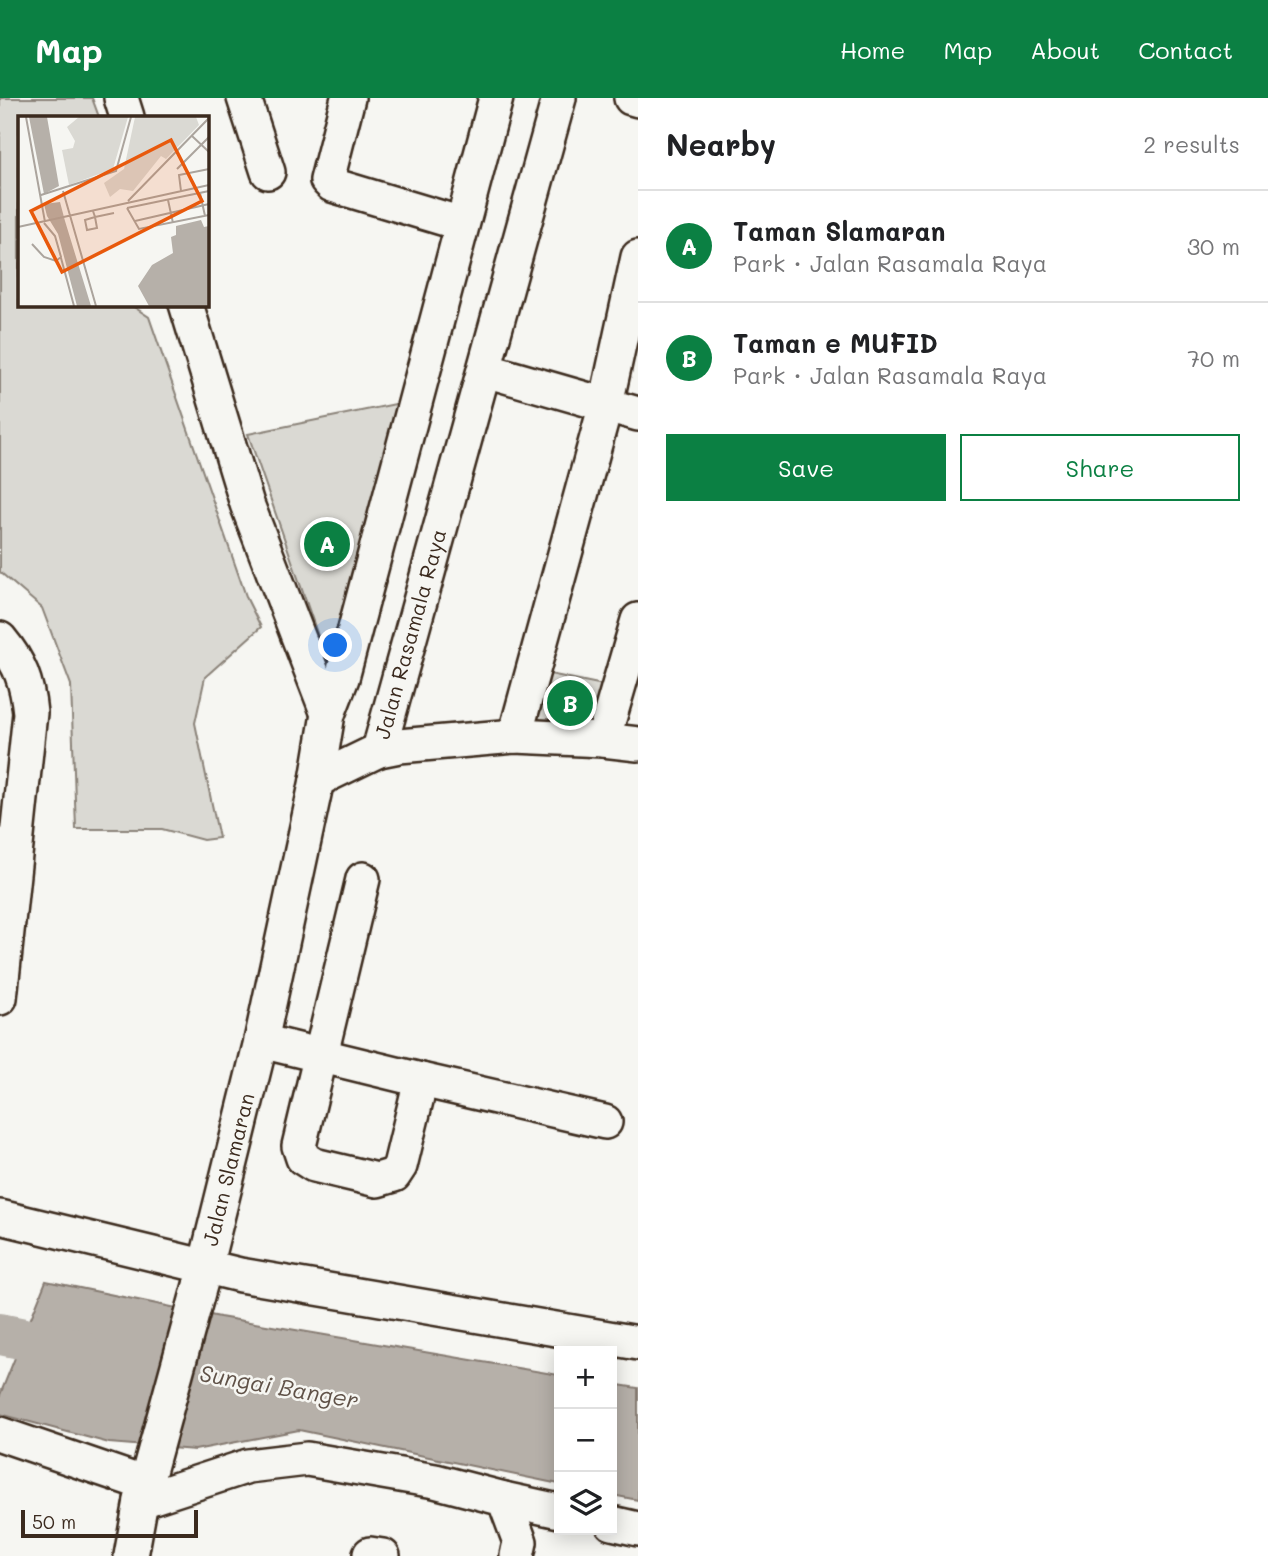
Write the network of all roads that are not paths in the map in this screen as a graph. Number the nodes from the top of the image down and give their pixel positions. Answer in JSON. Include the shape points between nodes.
{"nodes":[{"id":1,"x":121,"y":98,"type":"edge"},
{"id":2,"x":244,"y":98,"type":"edge"},
{"id":3,"x":348,"y":98,"type":"edge"},
{"id":4,"x":496,"y":98,"type":"edge"},
{"id":5,"x":559,"y":98,"type":"edge"},
{"id":6,"x":631,"y":98,"type":"edge"},
{"id":7,"x":638,"y":100,"type":"edge"},
{"id":8,"x":127,"y":116,"type":"edge"},
{"id":9,"x":268,"y":172,"type":"dead end"},
{"id":10,"x":462,"y":224,"type":"junction"},
{"id":11,"x":638,"y":257,"type":"edge"},
{"id":12,"x":187,"y":306,"type":"edge"},
{"id":13,"x":485,"y":370,"type":"junction"},
{"id":14,"x":606,"y":404,"type":"junction"},
{"id":15,"x":638,"y":414,"type":"edge"},
{"id":16,"x":638,"y":620,"type":"edge"},
{"id":17,"x":0,"y":639,"type":"edge"},
{"id":18,"x":328,"y":714,"type":"junction"},
{"id":19,"x":515,"y":736,"type":"junction"},
{"id":20,"x":603,"y":740,"type":"junction"},
{"id":21,"x":638,"y":744,"type":"edge"},
{"id":22,"x":379,"y":750,"type":"junction"},
{"id":23,"x":317,"y":780,"type":"junction"},
{"id":24,"x":363,"y":879,"type":"dead end"},
{"id":25,"x":0,"y":998,"type":"edge"},
{"id":26,"x":261,"y":1041,"type":"junction"},
{"id":27,"x":319,"y":1056,"type":"junction"},
{"id":28,"x":421,"y":1080,"type":"junction"},
{"id":29,"x":605,"y":1122,"type":"dead end"},
{"id":30,"x":0,"y":1217,"type":"edge"},
{"id":31,"x":200,"y":1283,"type":"junction"},
{"id":32,"x":638,"y":1343,"type":"edge"},
{"id":33,"x":0,"y":1434,"type":"edge"},
{"id":34,"x":145,"y":1485,"type":"junction"},
{"id":35,"x":504,"y":1499,"type":"junction"},
{"id":36,"x":554,"y":1510,"type":"edge"},
{"id":37,"x":617,"y":1524,"type":"edge"},
{"id":38,"x":638,"y":1529,"type":"edge"},
{"id":39,"x":522,"y":1551,"type":"edge"},
{"id":40,"x":131,"y":1556,"type":"edge"}],
"edges":[{"from":1,"to":8,"type":"street"},
{"from":2,"to":9,"type":"street"},
{"from":3,"to":10,"type":"street","via":[[327,180]]},
{"from":4,"to":10,"type":"street"},
{"from":5,"to":13,"type":"street","name":"Jalan Rasamala Raya"},
{"from":6,"to":7,"type":"street"},
{"from":10,"to":18,"type":"street","via":[[342,678]]},
{"from":11,"to":14,"type":"street"},
{"from":12,"to":18,"type":"street","via":[[247,504]]},
{"from":13,"to":14,"type":"street"},
{"from":13,"to":22,"type":"street","name":"Jalan Rasamala Raya"},
{"from":14,"to":15,"type":"street"},
{"from":14,"to":19,"type":"street"},
{"from":16,"to":20,"type":"street"},
{"from":17,"to":25,"type":"street","via":[[27,681],[30,713]]},
{"from":18,"to":23,"type":"street"},
{"from":19,"to":20,"type":"street"},
{"from":19,"to":22,"type":"street"},
{"from":20,"to":21,"type":"street"},
{"from":22,"to":23,"type":"street","name":"Jalan Rasamala Raya"},
{"from":23,"to":26,"type":"street","name":"Jalan Slamaran"},
{"from":24,"to":27,"type":"street"},
{"from":26,"to":27,"type":"street"},
{"from":26,"to":31,"type":"street","name":"Jalan Slamaran"},
{"from":27,"to":28,"type":"street"},
{"from":27,"to":28,"type":"street","via":[[299,1146],[303,1158],[377,1180],[394,1175],[400,1166]]},
{"from":28,"to":29,"type":"street"},
{"from":30,"to":31,"type":"street"},
{"from":31,"to":32,"type":"street"},
{"from":31,"to":34,"type":"street","name":"Jalan Slamaran"},
{"from":33,"to":34,"type":"street"},
{"from":34,"to":35,"type":"street","via":[[307,1459],[435,1481]]},
{"from":34,"to":40,"type":"street","name":"Jalan Slamaran"},
{"from":35,"to":36,"type":"street"},
{"from":35,"to":39,"type":"street"},
{"from":37,"to":38,"type":"street"}]}
